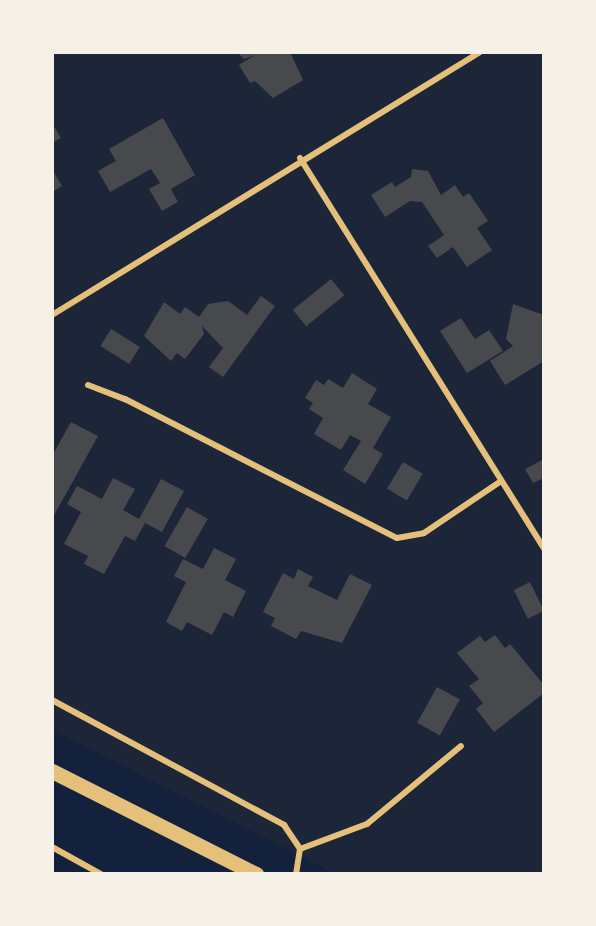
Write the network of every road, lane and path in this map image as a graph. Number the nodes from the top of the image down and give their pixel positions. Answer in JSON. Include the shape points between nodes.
{"nodes":[{"id":1,"x":480,"y":52,"type":"edge"},
{"id":2,"x":300,"y":158,"type":"junction"},
{"id":3,"x":52,"y":315,"type":"edge"},
{"id":4,"x":88,"y":385,"type":"dead end"},
{"id":5,"x":501,"y":481,"type":"junction"},
{"id":6,"x":543,"y":549,"type":"edge"},
{"id":7,"x":52,"y":700,"type":"edge"},
{"id":8,"x":461,"y":746,"type":"dead end"},
{"id":9,"x":52,"y":771,"type":"edge"},
{"id":10,"x":52,"y":847,"type":"edge"},
{"id":11,"x":300,"y":849,"type":"junction"},
{"id":12,"x":101,"y":873,"type":"edge"},
{"id":13,"x":256,"y":873,"type":"edge"},
{"id":14,"x":296,"y":873,"type":"edge"}],
"edges":[{"from":1,"to":2,"type":"street"},
{"from":2,"to":3,"type":"street"},
{"from":2,"to":5,"type":"street"},
{"from":4,"to":5,"type":"street","via":[[125,399],[397,538],[424,533]]},
{"from":5,"to":6,"type":"street"},
{"from":7,"to":11,"type":"street","via":[[284,825]]},
{"from":8,"to":11,"type":"street","via":[[368,824]]},
{"from":9,"to":13,"type":"main road"},
{"from":10,"to":12,"type":"street"},
{"from":11,"to":14,"type":"street"}]}
